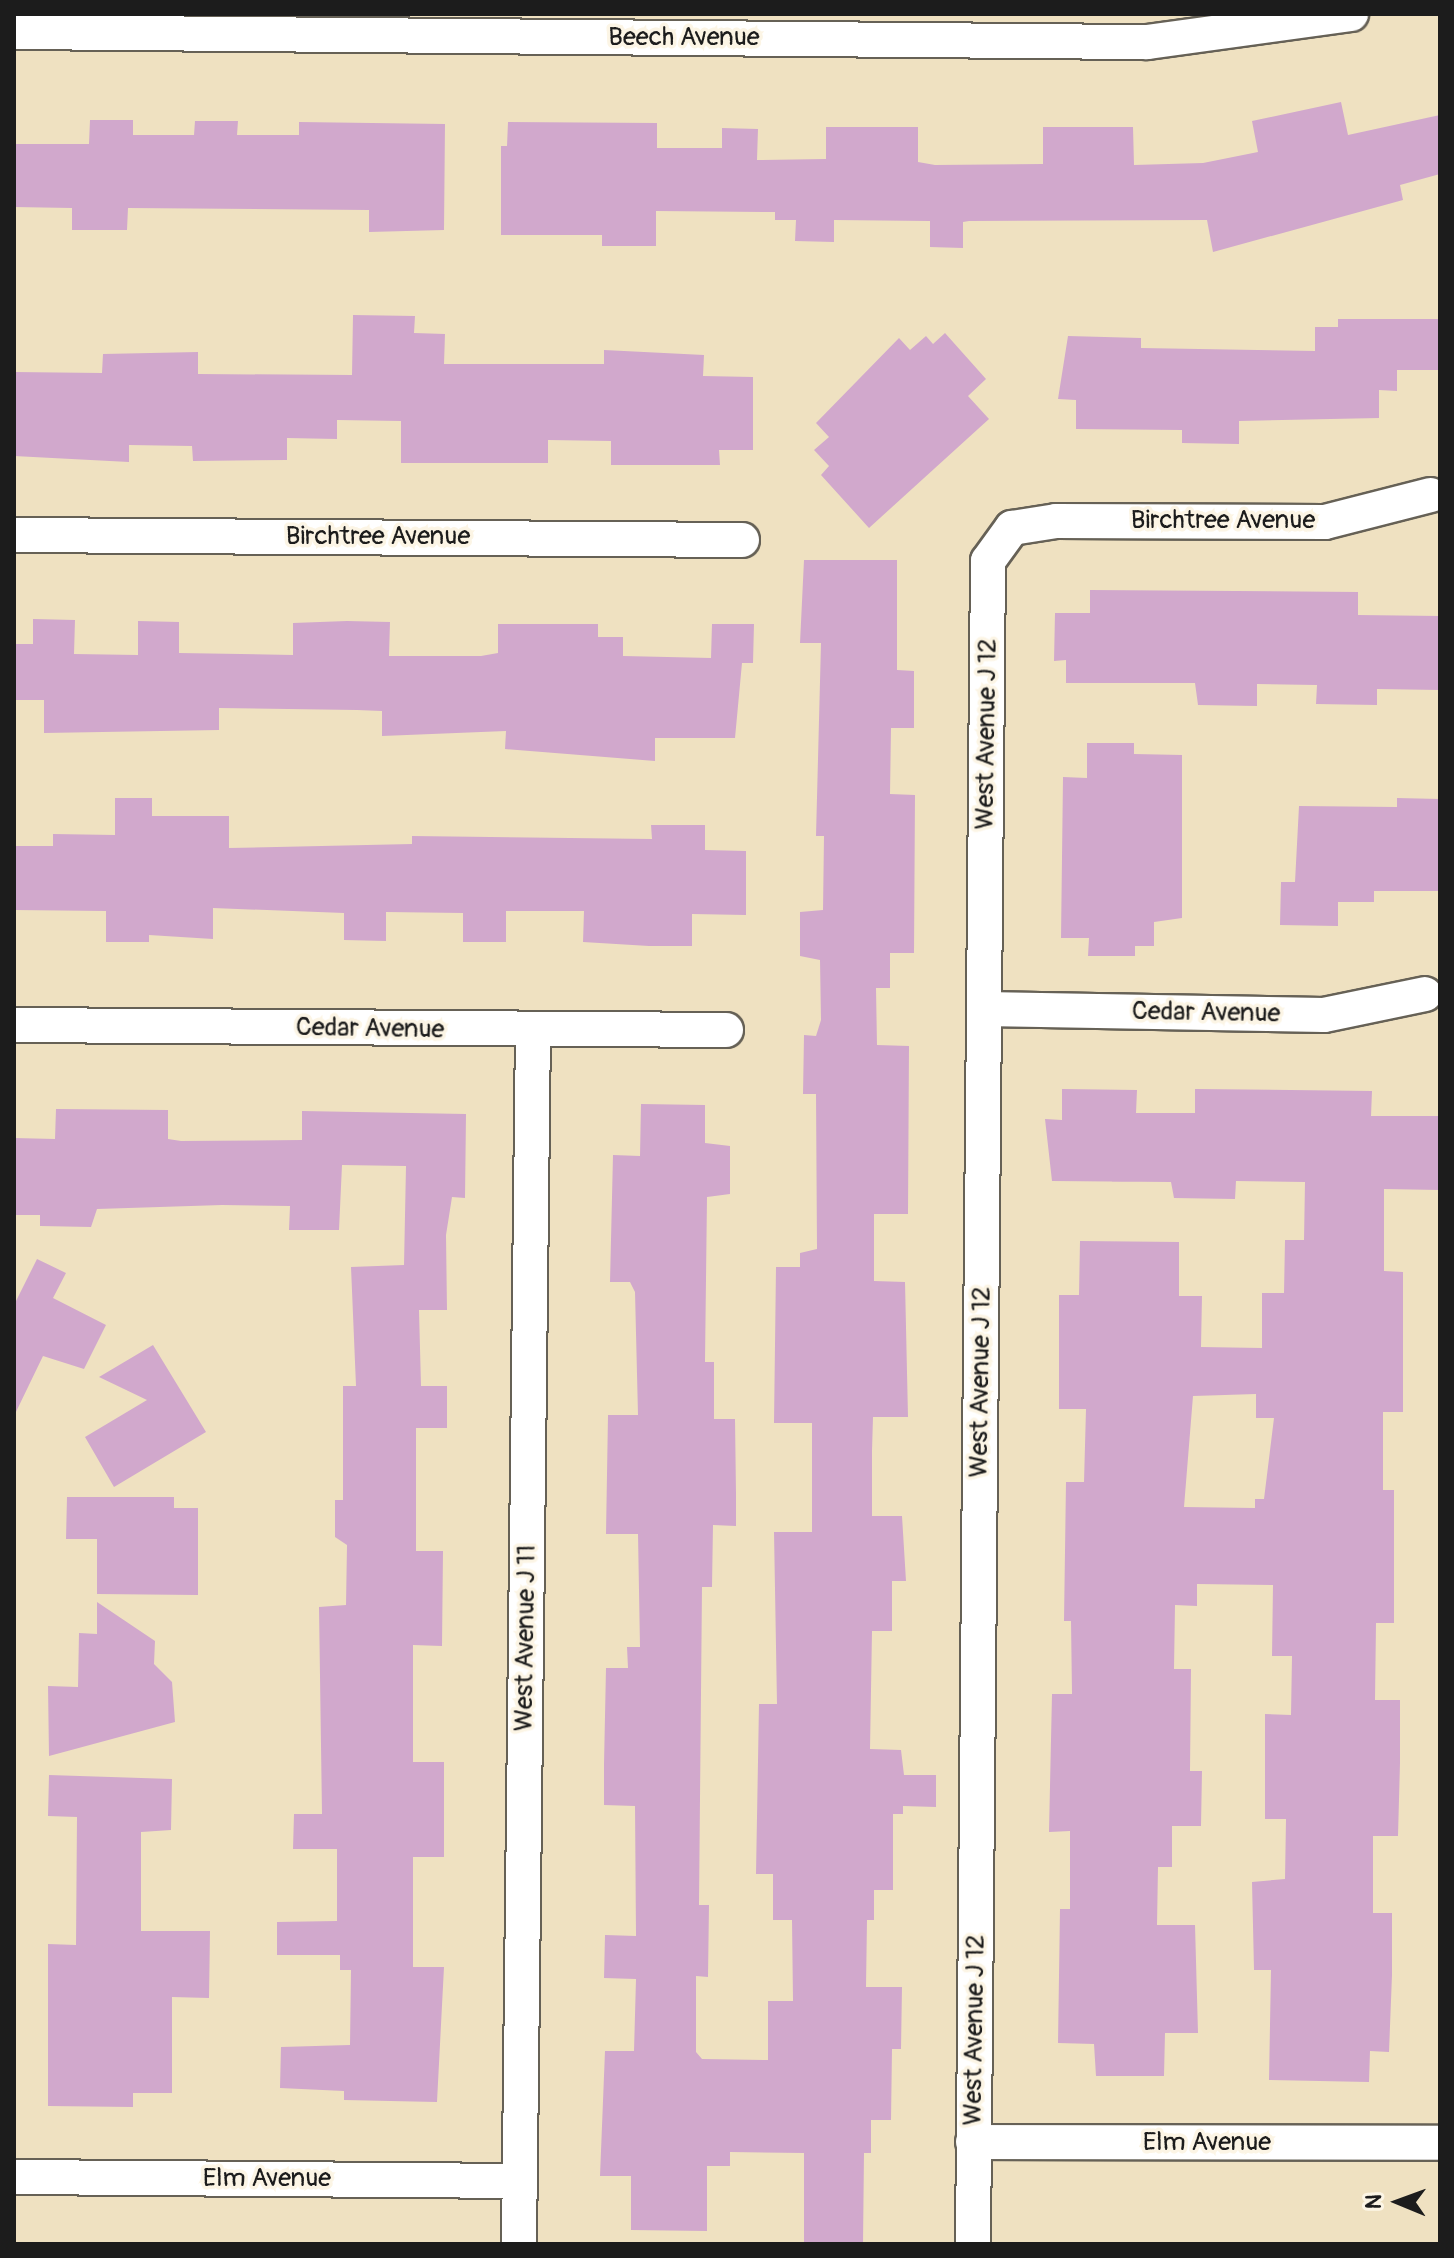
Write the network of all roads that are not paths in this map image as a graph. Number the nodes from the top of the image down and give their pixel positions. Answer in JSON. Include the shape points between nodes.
{"nodes":[{"id":1,"x":1351,"y":14,"type":"edge"},
{"id":2,"x":14,"y":32,"type":"edge"},
{"id":3,"x":1431,"y":495,"type":"dead end"},
{"id":4,"x":1012,"y":528,"type":"joint"},
{"id":5,"x":14,"y":535,"type":"edge"},
{"id":6,"x":742,"y":540,"type":"dead end"},
{"id":7,"x":1425,"y":994,"type":"dead end"},
{"id":8,"x":984,"y":1009,"type":"junction"},
{"id":9,"x":14,"y":1025,"type":"edge"},
{"id":10,"x":726,"y":1030,"type":"dead end"},
{"id":11,"x":533,"y":1031,"type":"junction"},
{"id":12,"x":973,"y":2142,"type":"junction"},
{"id":13,"x":1440,"y":2143,"type":"edge"},
{"id":14,"x":14,"y":2177,"type":"edge"},
{"id":15,"x":519,"y":2181,"type":"junction"},
{"id":16,"x":519,"y":2244,"type":"edge"},
{"id":17,"x":973,"y":2244,"type":"edge"}],
"edges":[{"from":1,"to":2,"type":"street","name":"Beech Avenue","via":[[1147,42]]},
{"from":3,"to":4,"type":"street","name":"Birchtree Avenue","via":[[1325,522],[1056,521]]},
{"from":4,"to":8,"type":"street","name":"West Avenue J 12","via":[[988,561]]},
{"from":5,"to":6,"type":"street","name":"Birchtree Avenue"},
{"from":7,"to":8,"type":"street","name":"Cedar Avenue","via":[[1324,1015]]},
{"from":8,"to":12,"type":"street","name":"West Avenue J 12"},
{"from":9,"to":11,"type":"street","name":"Cedar Avenue"},
{"from":10,"to":11,"type":"street","name":"Cedar Avenue"},
{"from":11,"to":15,"type":"street","name":"West Avenue J 11"},
{"from":12,"to":13,"type":"street","name":"Elm Avenue"},
{"from":12,"to":17,"type":"street","name":"West Avenue J 12"},
{"from":14,"to":15,"type":"street","name":"Elm Avenue"},
{"from":15,"to":16,"type":"street","name":"West Avenue J 11"}]}
